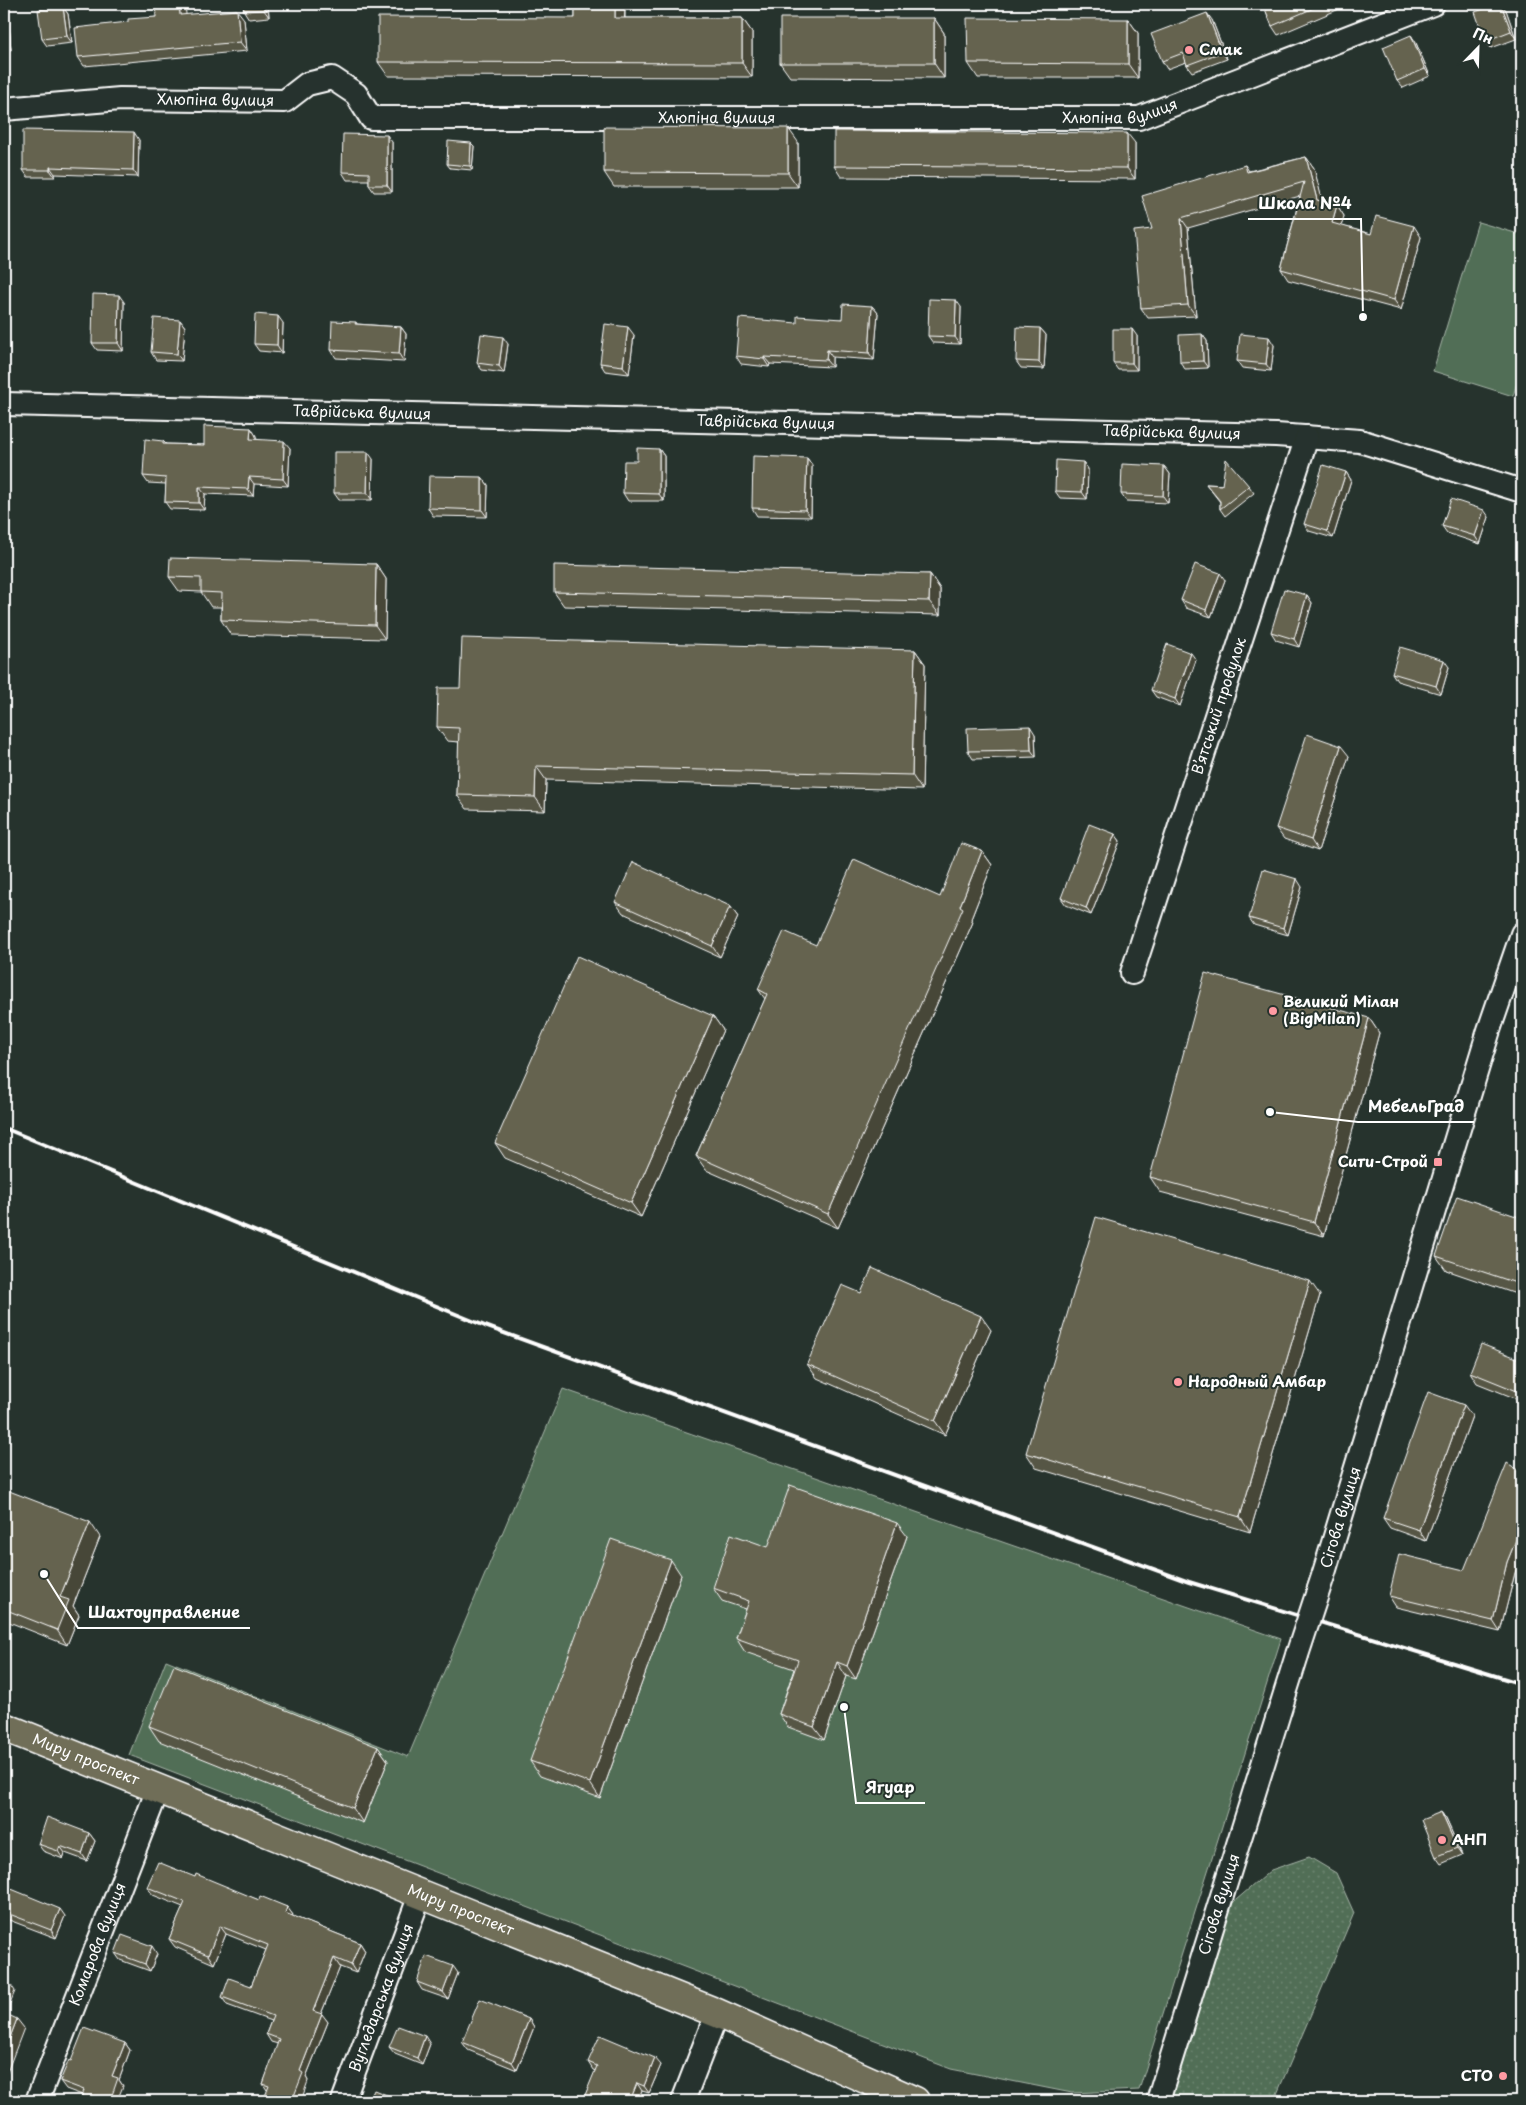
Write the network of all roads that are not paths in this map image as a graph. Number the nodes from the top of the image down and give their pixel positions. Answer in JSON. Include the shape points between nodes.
{"nodes":[{"id":1,"x":1433,"y":4,"type":"edge"},
{"id":2,"x":4,"y":108,"type":"edge"},
{"id":3,"x":4,"y":404,"type":"edge"},
{"id":4,"x":1307,"y":437,"type":"junction"},
{"id":5,"x":1522,"y":491,"type":"edge"},
{"id":6,"x":1522,"y":934,"type":"edge"},
{"id":7,"x":1132,"y":973,"type":"dead end"},
{"id":8,"x":4,"y":1727,"type":"edge"},
{"id":9,"x":158,"y":1789,"type":"junction"},
{"id":10,"x":420,"y":1894,"type":"junction"},
{"id":11,"x":717,"y":2013,"type":"junction"},
{"id":12,"x":37,"y":2101,"type":"edge"},
{"id":13,"x":344,"y":2101,"type":"edge"},
{"id":14,"x":683,"y":2101,"type":"edge"},
{"id":15,"x":915,"y":2101,"type":"edge"},
{"id":16,"x":1158,"y":2101,"type":"edge"}],
"edges":[{"from":1,"to":2,"type":"street","name":"Хлюпіна вулиця","via":[[1139,118],[371,118],[356,94],[332,78],[307,84],[285,101],[120,99]]},
{"from":3,"to":4,"type":"street","name":"Таврійська вулиця"},
{"from":4,"to":5,"type":"street","name":"Таврійська вулиця","via":[[1360,441]]},
{"from":4,"to":7,"type":"street","name":"В’ятський провулок"},
{"from":6,"to":16,"type":"street","name":"Сігова вулиця","bridge":true,"via":[[1489,1030],[1323,1576]]},
{"from":8,"to":9,"type":"main road","name":"Миру проспект"},
{"from":9,"to":10,"type":"main road","name":"Миру проспект"},
{"from":9,"to":12,"type":"street","name":"Комарова вулиця"},
{"from":10,"to":11,"type":"main road","name":"Миру проспект"},
{"from":10,"to":13,"type":"street","name":"Вугледарська вулиця"},
{"from":11,"to":14,"type":"street"},
{"from":11,"to":15,"type":"main road","name":"Миру проспект"}]}
